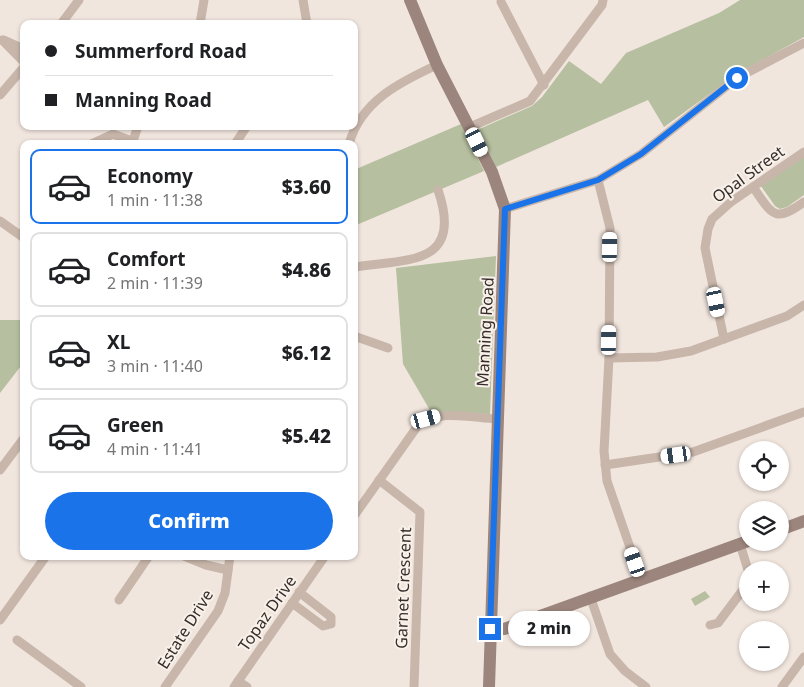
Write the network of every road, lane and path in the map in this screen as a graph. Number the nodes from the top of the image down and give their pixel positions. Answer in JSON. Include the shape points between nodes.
{"nodes":[{"id":1,"x":79,"y":0,"type":"edge"},
{"id":2,"x":204,"y":0,"type":"edge"},
{"id":3,"x":303,"y":0,"type":"edge"},
{"id":4,"x":410,"y":0,"type":"edge"},
{"id":5,"x":603,"y":0,"type":"edge"},
{"id":6,"x":501,"y":2,"type":"dead end"},
{"id":7,"x":64,"y":20,"type":"edge"},
{"id":8,"x":201,"y":20,"type":"edge"},
{"id":9,"x":306,"y":20,"type":"edge"},
{"id":10,"x":1,"y":39,"type":"edge"},
{"id":11,"x":804,"y":43,"type":"edge"},
{"id":12,"x":20,"y":47,"type":"edge"},
{"id":13,"x":20,"y":58,"type":"edge"},
{"id":14,"x":437,"y":65,"type":"junction"},
{"id":15,"x":20,"y":72,"type":"edge"},
{"id":16,"x":544,"y":85,"type":"junction"},
{"id":17,"x":0,"y":94,"type":"edge"},
{"id":18,"x":358,"y":125,"type":"edge"},
{"id":19,"x":470,"y":127,"type":"junction"},
{"id":20,"x":100,"y":140,"type":"edge"},
{"id":21,"x":127,"y":140,"type":"edge"},
{"id":22,"x":804,"y":152,"type":"edge"},
{"id":23,"x":598,"y":180,"type":"junction"},
{"id":24,"x":753,"y":187,"type":"junction"},
{"id":25,"x":438,"y":190,"type":"dead end"},
{"id":26,"x":804,"y":202,"type":"edge"},
{"id":27,"x":505,"y":209,"type":"junction"},
{"id":28,"x":0,"y":221,"type":"edge"},
{"id":29,"x":20,"y":235,"type":"edge"},
{"id":30,"x":358,"y":266,"type":"edge"},
{"id":31,"x":804,"y":305,"type":"edge"},
{"id":32,"x":358,"y":337,"type":"edge"},
{"id":33,"x":724,"y":339,"type":"junction"},
{"id":34,"x":388,"y":348,"type":"dead end"},
{"id":35,"x":609,"y":358,"type":"junction"},
{"id":36,"x":804,"y":412,"type":"edge"},
{"id":37,"x":497,"y":419,"type":"junction"},
{"id":38,"x":20,"y":443,"type":"edge"},
{"id":39,"x":605,"y":465,"type":"junction"},
{"id":40,"x":0,"y":470,"type":"edge"},
{"id":41,"x":380,"y":480,"type":"junction"},
{"id":42,"x":358,"y":510,"type":"edge"},
{"id":43,"x":804,"y":521,"type":"edge"},
{"id":44,"x":789,"y":527,"type":"edge"},
{"id":45,"x":739,"y":544,"type":"edge"},
{"id":46,"x":43,"y":560,"type":"edge"},
{"id":47,"x":146,"y":560,"type":"edge"},
{"id":48,"x":194,"y":560,"type":"edge"},
{"id":49,"x":229,"y":560,"type":"edge"},
{"id":50,"x":322,"y":560,"type":"edge"},
{"id":51,"x":228,"y":570,"type":"junction"},
{"id":52,"x":641,"y":579,"type":"junction"},
{"id":53,"x":299,"y":592,"type":"junction"},
{"id":54,"x":739,"y":595,"type":"edge"},
{"id":55,"x":590,"y":596,"type":"junction"},
{"id":56,"x":119,"y":600,"type":"dead end"},
{"id":57,"x":292,"y":603,"type":"junction"},
{"id":58,"x":0,"y":620,"type":"edge"},
{"id":59,"x":710,"y":625,"type":"dead end"},
{"id":60,"x":490,"y":629,"type":"junction"},
{"id":61,"x":17,"y":640,"type":"dead end"},
{"id":62,"x":804,"y":657,"type":"edge"},
{"id":63,"x":236,"y":684,"type":"edge"},
{"id":64,"x":80,"y":687,"type":"edge"},
{"id":65,"x":165,"y":687,"type":"edge"},
{"id":66,"x":247,"y":687,"type":"edge"},
{"id":67,"x":414,"y":687,"type":"edge"},
{"id":68,"x":489,"y":687,"type":"edge"},
{"id":69,"x":646,"y":687,"type":"edge"},
{"id":70,"x":782,"y":687,"type":"edge"}],
"edges":[{"from":1,"to":7,"type":"street"},
{"from":2,"to":8,"type":"street"},
{"from":3,"to":9,"type":"street"},
{"from":4,"to":14,"type":"street","name":"Manning Road"},
{"from":5,"to":16,"type":"street"},
{"from":6,"to":16,"type":"street"},
{"from":10,"to":12,"type":"street"},
{"from":10,"to":13,"type":"street"},
{"from":11,"to":23,"type":"street","via":[[737,78],[641,154]]},
{"from":14,"to":18,"type":"street","via":[[382,94]]},
{"from":14,"to":19,"type":"street","name":"Manning Road"},
{"from":15,"to":17,"type":"street"},
{"from":16,"to":19,"type":"street","via":[[530,101]]},
{"from":19,"to":27,"type":"street","name":"Manning Road","via":[[492,172]]},
{"from":20,"to":21,"type":"street","via":[[113,134]]},
{"from":22,"to":24,"type":"street","name":"Opal Street"},
{"from":23,"to":27,"type":"street"},
{"from":23,"to":35,"type":"street","via":[[610,228]]},
{"from":24,"to":26,"type":"street","via":[[777,214],[789,212]]},
{"from":24,"to":33,"type":"street","name":"Opal Street","via":[[712,219],[705,239]]},
{"from":25,"to":30,"type":"street","via":[[445,213],[445,230],[433,252],[422,257]]},
{"from":27,"to":37,"type":"street","name":"Manning Road"},
{"from":28,"to":29,"type":"street"},
{"from":31,"to":33,"type":"street","via":[[787,316]]},
{"from":32,"to":34,"type":"street"},
{"from":33,"to":35,"type":"street","via":[[691,351]]},
{"from":35,"to":39,"type":"street"},
{"from":36,"to":39,"type":"street","via":[[693,452]]},
{"from":37,"to":41,"type":"street","via":[[444,416],[426,419],[419,424]]},
{"from":37,"to":60,"type":"street","name":"Manning Road"},
{"from":38,"to":40,"type":"street"},
{"from":39,"to":52,"type":"street","via":[[607,481]]},
{"from":41,"to":42,"type":"street"},
{"from":41,"to":67,"type":"street","name":"Garnet Crescent","via":[[420,512]]},
{"from":43,"to":44,"type":"street"},
{"from":45,"to":52,"type":"street"},
{"from":46,"to":58,"type":"street"},
{"from":47,"to":56,"type":"street"},
{"from":48,"to":51,"type":"street"},
{"from":49,"to":51,"type":"street","name":"Estate Drive"},
{"from":50,"to":53,"type":"street","name":"Topaz Drive"},
{"from":51,"to":65,"type":"street","name":"Estate Drive","via":[[225,594],[218,611]]},
{"from":52,"to":55,"type":"street"},
{"from":53,"to":57,"type":"street","name":"Topaz Drive"},
{"from":53,"to":57,"type":"street","via":[[331,617],[331,624],[323,626]]},
{"from":54,"to":59,"type":"street","via":[[718,622]]},
{"from":55,"to":60,"type":"street","via":[[504,628]]},
{"from":55,"to":69,"type":"street","via":[[610,654]]},
{"from":57,"to":63,"type":"street","name":"Topaz Drive"},
{"from":60,"to":68,"type":"street","name":"Manning Road"},
{"from":61,"to":64,"type":"street"},
{"from":62,"to":70,"type":"street"},
{"from":63,"to":66,"type":"street"}]}
